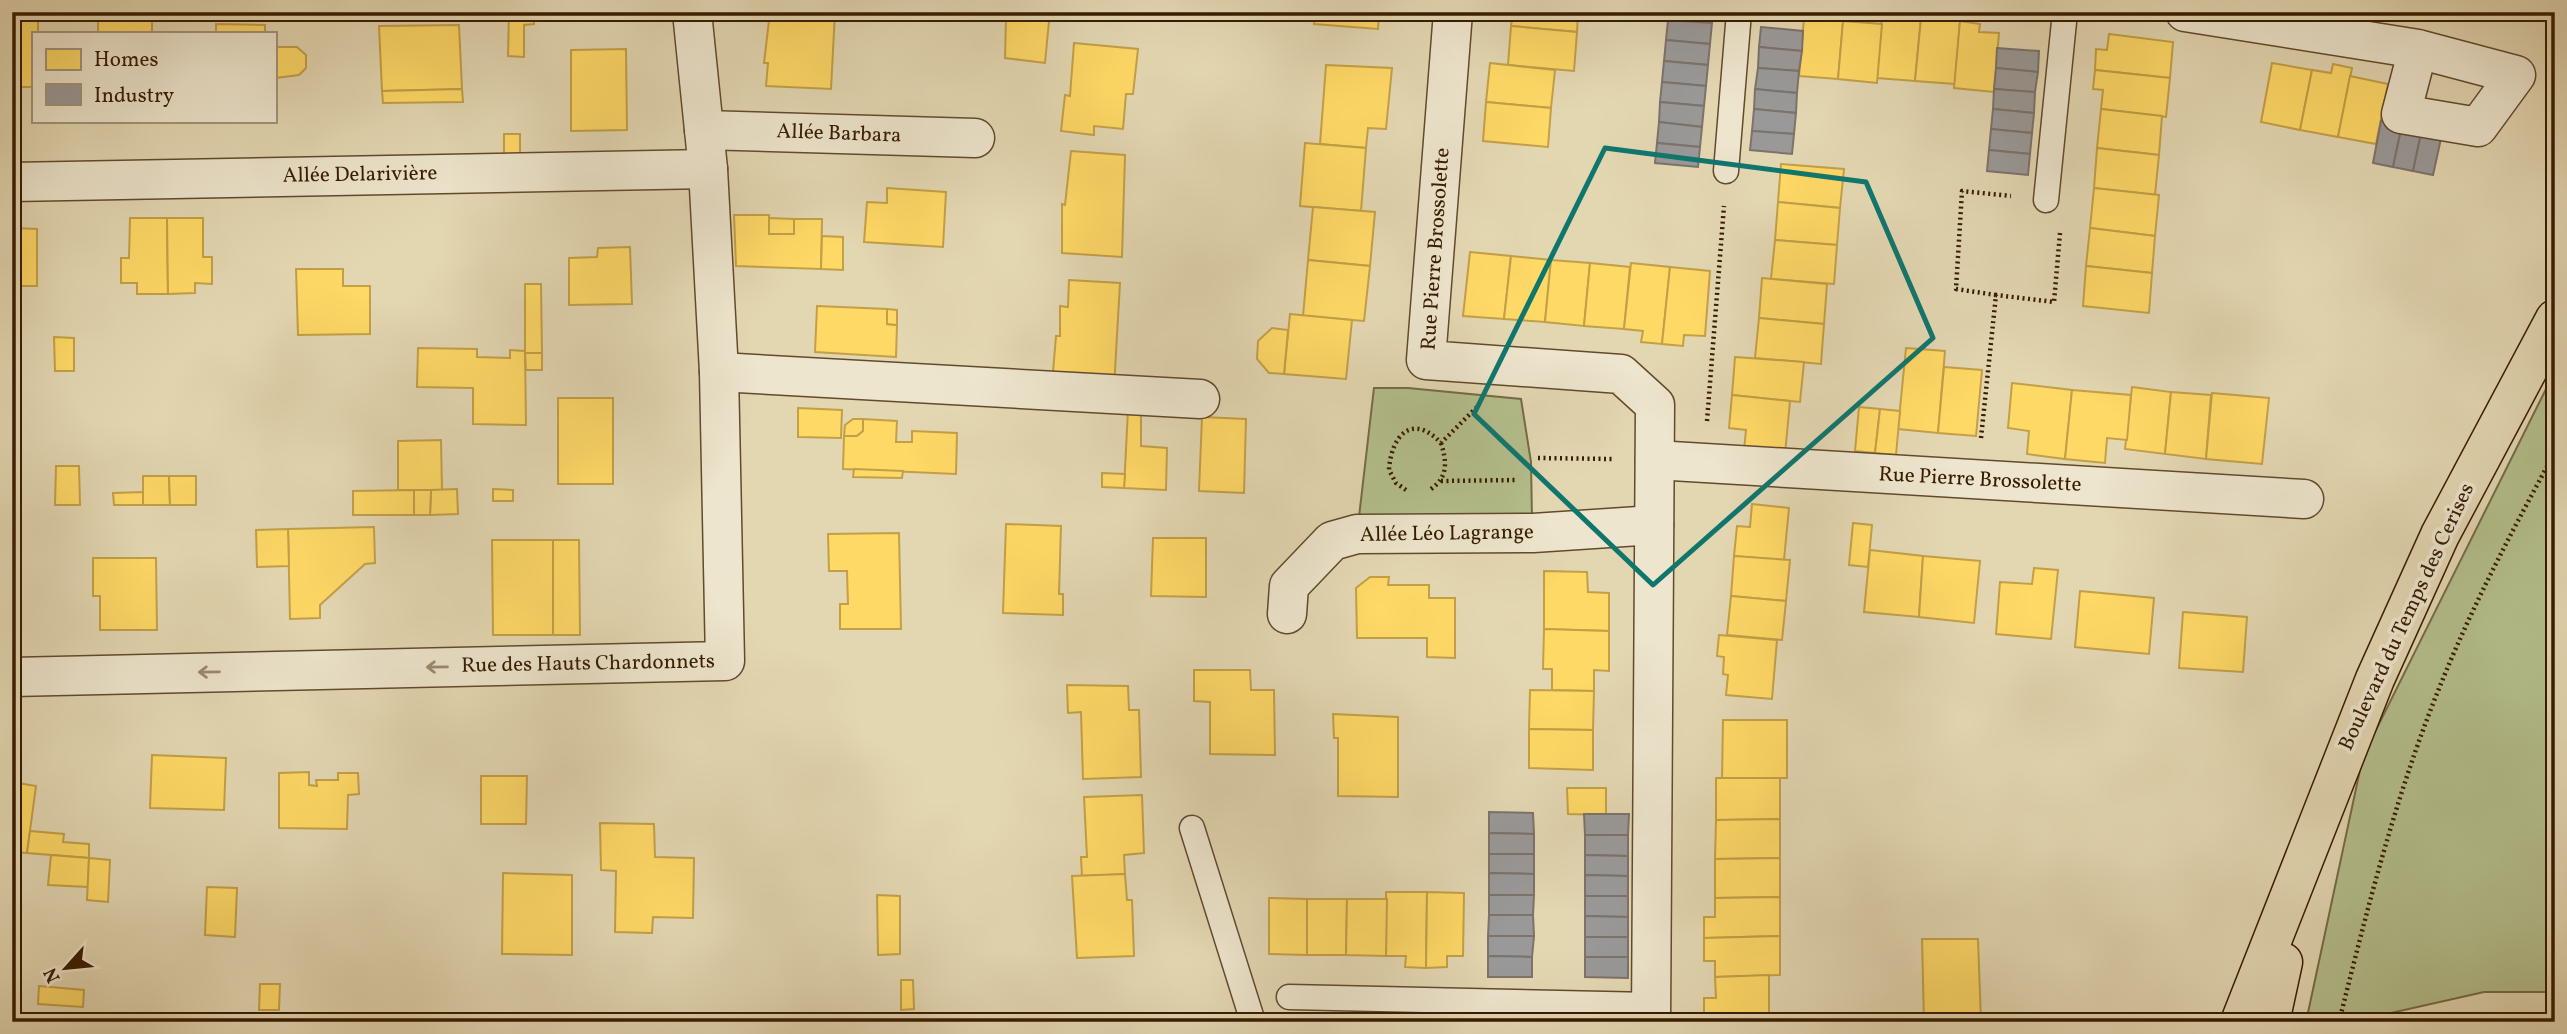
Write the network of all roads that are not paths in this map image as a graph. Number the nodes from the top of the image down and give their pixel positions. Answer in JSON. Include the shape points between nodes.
{"nodes":[{"id":1,"x":692,"y":12,"type":"edge"},
{"id":2,"x":1453,"y":12,"type":"edge"},
{"id":3,"x":1739,"y":12,"type":"edge"},
{"id":4,"x":2065,"y":12,"type":"edge"},
{"id":5,"x":2185,"y":12,"type":"edge"},
{"id":6,"x":2418,"y":49,"type":"dead end"},
{"id":7,"x":704,"y":130,"type":"junction"},
{"id":8,"x":975,"y":138,"type":"dead end"},
{"id":9,"x":708,"y":169,"type":"junction"},
{"id":10,"x":1726,"y":171,"type":"road end"},
{"id":11,"x":12,"y":182,"type":"edge"},
{"id":12,"x":2046,"y":200,"type":"road end"},
{"id":13,"x":2555,"y":319,"type":"edge"},
{"id":14,"x":719,"y":372,"type":"junction"},
{"id":15,"x":1200,"y":399,"type":"dead end"},
{"id":16,"x":1655,"y":460,"type":"junction"},
{"id":17,"x":2304,"y":499,"type":"dead end"},
{"id":18,"x":1654,"y":525,"type":"junction"},
{"id":19,"x":1287,"y":614,"type":"dead end"},
{"id":20,"x":12,"y":677,"type":"edge"},
{"id":21,"x":1192,"y":828,"type":"dead end"},
{"id":22,"x":2310,"y":845,"type":"junction"},
{"id":23,"x":1289,"y":997,"type":"dead end"},
{"id":24,"x":1651,"y":1014,"type":"edge"},
{"id":25,"x":1253,"y":1022,"type":"edge"},
{"id":26,"x":2240,"y":1022,"type":"edge"},
{"id":27,"x":2270,"y":1022,"type":"edge"}],
"edges":[{"from":1,"to":7,"type":"street","name":"Rue des Hauts Chardonnets"},
{"from":2,"to":16,"type":"street","name":"Rue Pierre Brossolette","via":[[1426,360],[1621,374],[1656,405]]},
{"from":3,"to":10,"type":"lane"},
{"from":4,"to":12,"type":"lane"},
{"from":5,"to":6,"type":"street"},
{"from":7,"to":8,"type":"street","name":"Allée Barbara"},
{"from":7,"to":9,"type":"street","name":"Rue des Hauts Chardonnets"},
{"from":9,"to":11,"type":"street","name":"Allée Delarivière"},
{"from":9,"to":14,"type":"street","name":"Rue des Hauts Chardonnets"},
{"from":13,"to":22,"type":"main road","name":"Boulevard du Temps des Cerises","via":[[2440,535],[2375,679]]},
{"from":14,"to":15,"type":"street"},
{"from":14,"to":20,"type":"street","name":"Rue des Hauts Chardonnets","one_way":true,"via":[[725,661]]},
{"from":16,"to":17,"type":"street","name":"Rue Pierre Brossolette"},
{"from":16,"to":18,"type":"street","name":"Rue Pierre Brossolette"},
{"from":18,"to":19,"type":"street","name":"Allée Léo Lagrange","via":[[1533,533],[1357,534],[1332,541],[1289,586]]},
{"from":18,"to":24,"type":"street","name":"Rue Pierre Brossolette"},
{"from":21,"to":25,"type":"lane"},
{"from":22,"to":26,"type":"main road","name":"Boulevard du Temps des Cerises"},
{"from":22,"to":27,"type":"main road","name":"Boulevard du Temps des Cerises"},
{"from":23,"to":24,"type":"lane"}]}
